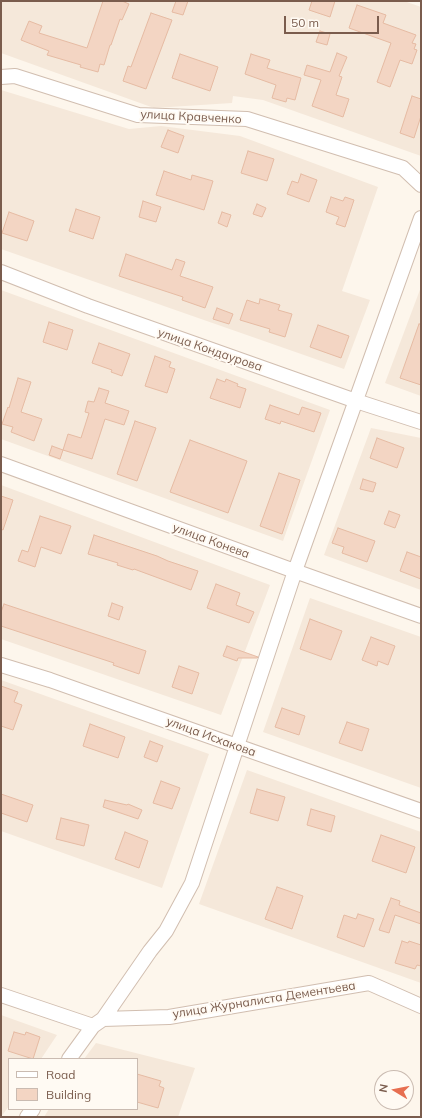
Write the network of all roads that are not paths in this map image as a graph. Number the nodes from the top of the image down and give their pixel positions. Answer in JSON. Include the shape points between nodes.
{"nodes":[{"id":1,"x":1,"y":77,"type":"edge"},
{"id":2,"x":421,"y":184,"type":"edge"},
{"id":3,"x":421,"y":218,"type":"edge"},
{"id":4,"x":1,"y":272,"type":"edge"},
{"id":5,"x":356,"y":401,"type":"junction"},
{"id":6,"x":421,"y":422,"type":"edge"},
{"id":7,"x":1,"y":464,"type":"edge"},
{"id":8,"x":295,"y":571,"type":"junction"},
{"id":9,"x":421,"y":616,"type":"edge"},
{"id":10,"x":1,"y":665,"type":"edge"},
{"id":11,"x":237,"y":746,"type":"junction"},
{"id":12,"x":421,"y":811,"type":"edge"},
{"id":13,"x":1,"y":995,"type":"edge"},
{"id":14,"x":421,"y":1006,"type":"edge"},
{"id":15,"x":98,"y":1023,"type":"junction"},
{"id":16,"x":70,"y":1058,"type":"edge"}],
"edges":[{"from":1,"to":2,"type":"street","name":"улица Кравченко","via":[[15,76],[138,116],[247,119],[403,168]]},
{"from":3,"to":5,"type":"street"},
{"from":4,"to":5,"type":"street","name":"улица Кондаурова","via":[[88,306]]},
{"from":5,"to":6,"type":"street","name":"улица Кондаурова"},
{"from":5,"to":8,"type":"street"},
{"from":7,"to":8,"type":"street","name":"улица Конева"},
{"from":8,"to":9,"type":"street","name":"улица Конева"},
{"from":8,"to":11,"type":"street"},
{"from":10,"to":11,"type":"street","name":"улица Исхакова"},
{"from":11,"to":12,"type":"street","name":"улица Исхакова"},
{"from":11,"to":15,"type":"street","via":[[192,883],[166,931]]},
{"from":13,"to":15,"type":"street","name":"улица Журналиста Дементьева"},
{"from":14,"to":15,"type":"street","name":"улица Журналиста Дементьева","via":[[369,983],[169,1017]]},
{"from":15,"to":16,"type":"street"}]}
